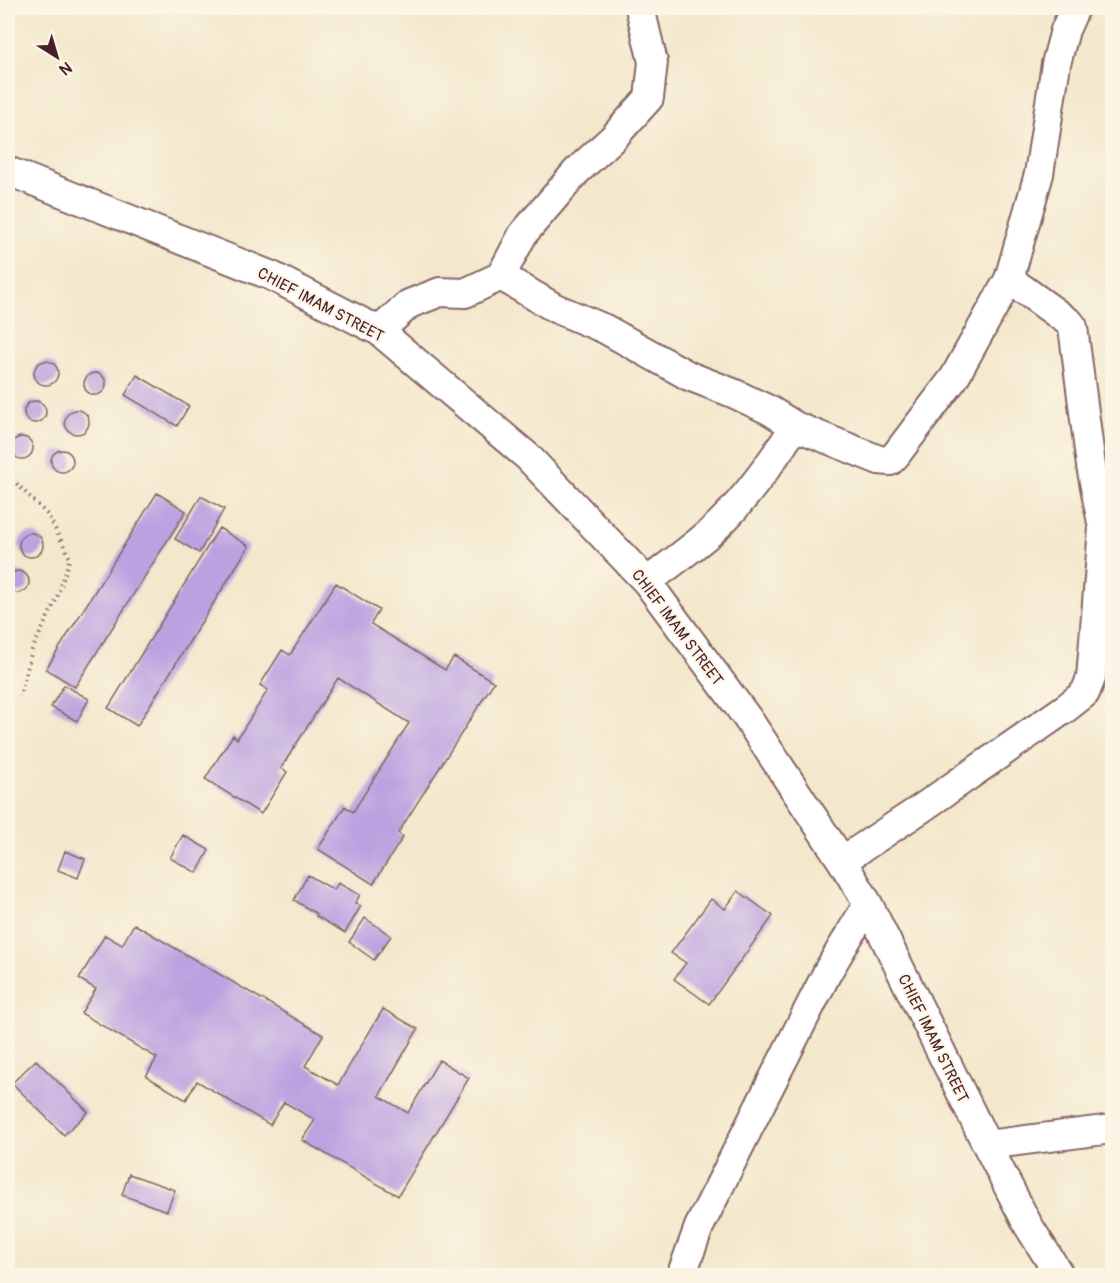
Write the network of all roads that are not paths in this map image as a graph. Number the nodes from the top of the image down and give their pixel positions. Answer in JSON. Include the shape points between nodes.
{"nodes":[{"id":1,"x":640,"y":8,"type":"edge"},
{"id":2,"x":1075,"y":8,"type":"edge"},
{"id":3,"x":8,"y":171,"type":"edge"},
{"id":4,"x":501,"y":276,"type":"junction"},
{"id":5,"x":1009,"y":279,"type":"junction"},
{"id":6,"x":379,"y":331,"type":"junction"},
{"id":7,"x":795,"y":426,"type":"junction"},
{"id":8,"x":647,"y":582,"type":"junction"},
{"id":9,"x":842,"y":861,"type":"junction"},
{"id":10,"x":868,"y":904,"type":"junction"},
{"id":11,"x":1113,"y":1129,"type":"edge"},
{"id":12,"x":987,"y":1145,"type":"junction"},
{"id":13,"x":681,"y":1275,"type":"edge"},
{"id":14,"x":1060,"y":1275,"type":"edge"}],
"edges":[{"from":1,"to":4,"type":"street","via":[[653,62],[649,98],[577,171],[523,234]]},
{"from":2,"to":5,"type":"street","via":[[1056,64],[1039,174]]},
{"from":3,"to":6,"type":"street","name":"CHIEF IMAM STREET","via":[[272,276]]},
{"from":4,"to":6,"type":"street","via":[[465,293],[440,292],[409,304]]},
{"from":4,"to":7,"type":"street","via":[[555,308],[605,329],[689,376],[733,393]]},
{"from":5,"to":7,"type":"street","via":[[954,378],[890,461]]},
{"from":5,"to":9,"type":"street","via":[[1073,327],[1103,528],[1091,678],[1085,693],[1066,708]]},
{"from":6,"to":8,"type":"street","name":"CHIEF IMAM STREET","via":[[528,457]]},
{"from":7,"to":8,"type":"street","via":[[747,494],[713,530]]},
{"from":8,"to":9,"type":"street","name":"CHIEF IMAM STREET","via":[[748,719]]},
{"from":9,"to":10,"type":"street","name":"CHIEF IMAM STREET"},
{"from":10,"to":12,"type":"street","name":"CHIEF IMAM STREET"},
{"from":10,"to":13,"type":"street","via":[[828,971],[699,1227]]},
{"from":11,"to":12,"type":"street"},
{"from":12,"to":14,"type":"street","name":"CHIEF IMAM STREET","via":[[1028,1225]]}]}
